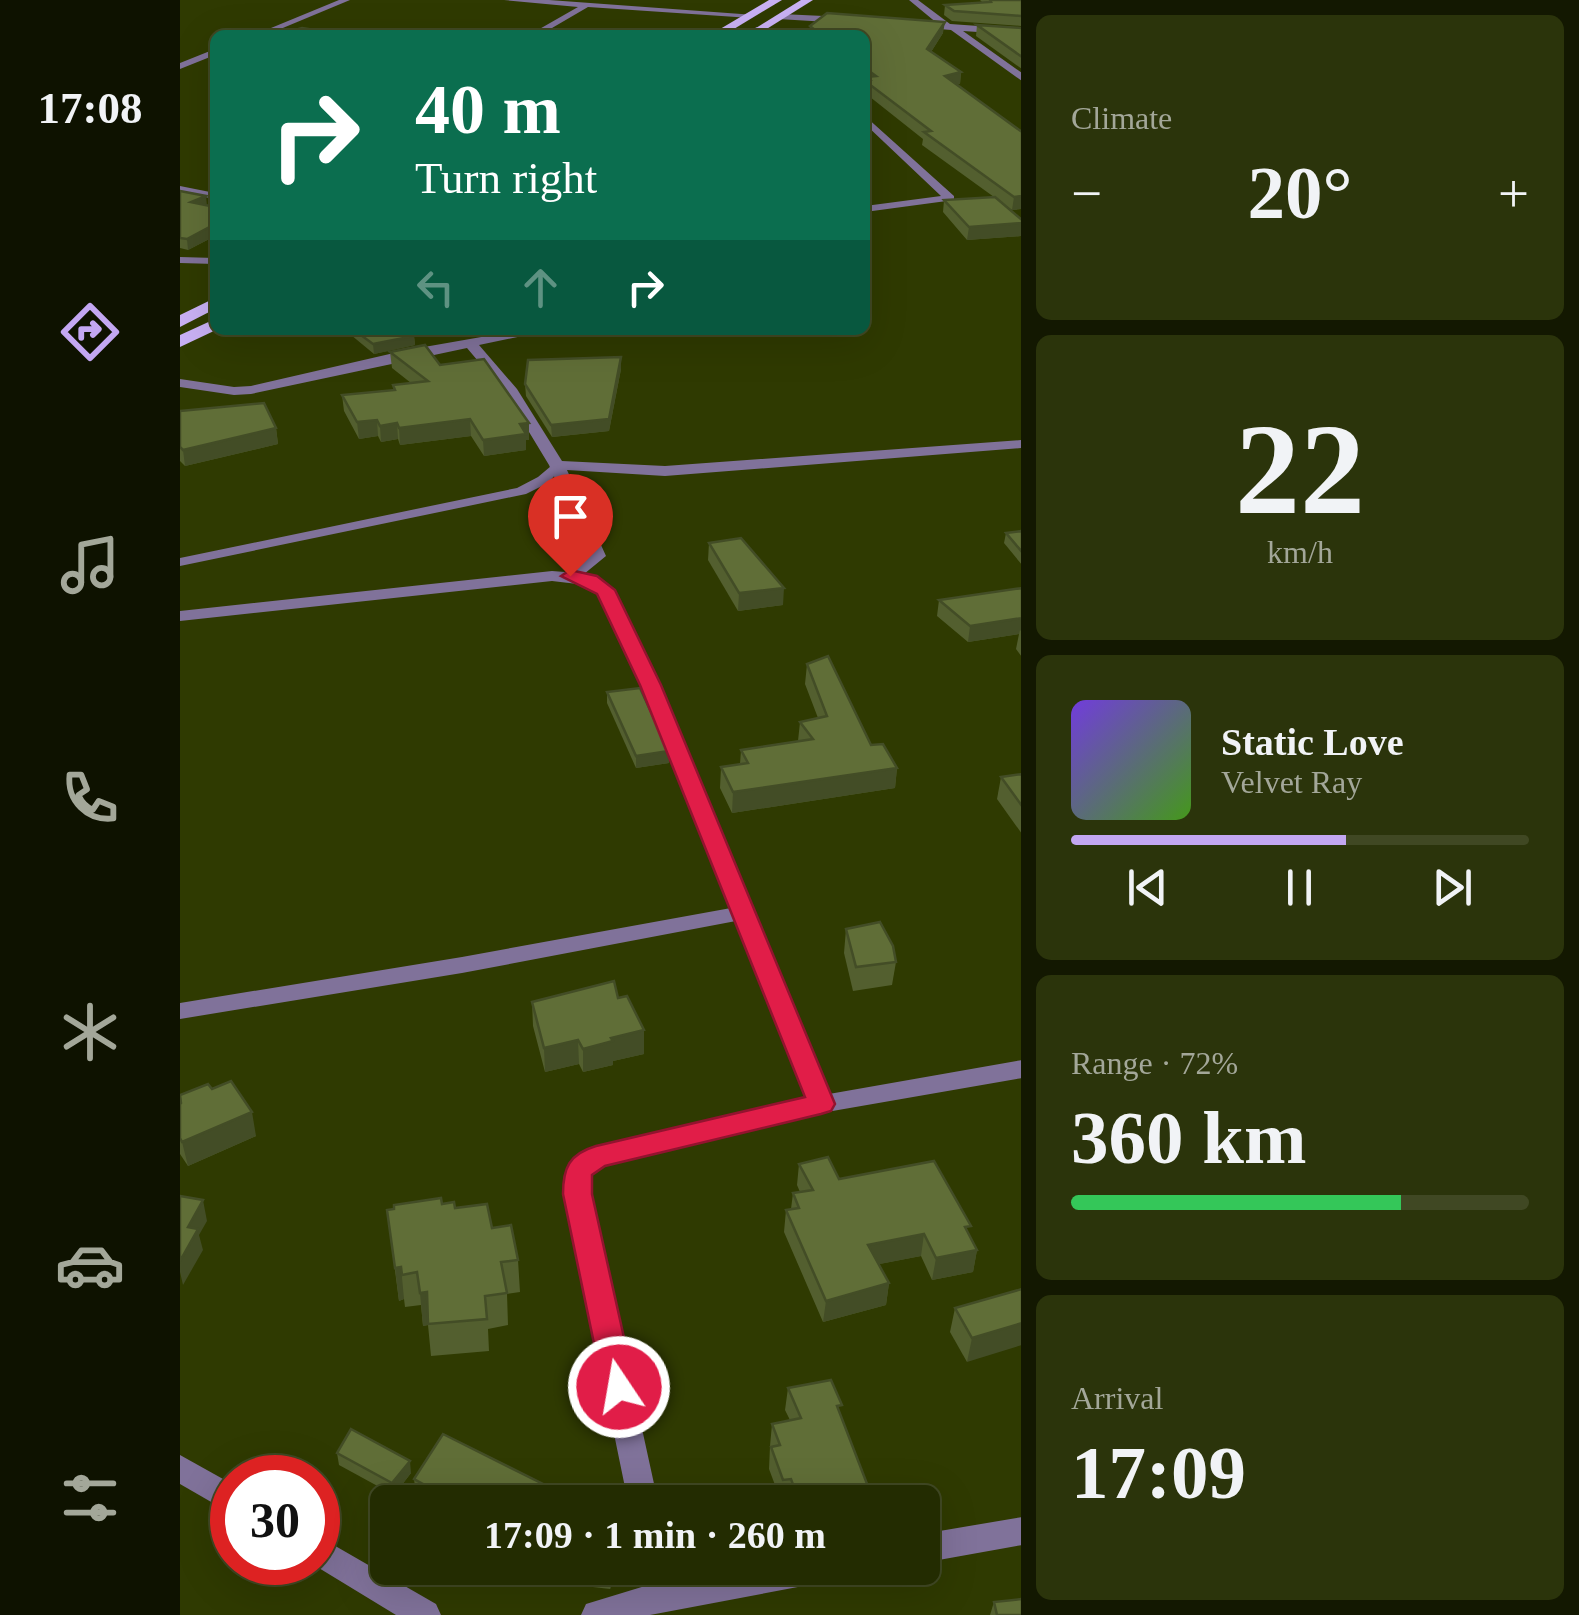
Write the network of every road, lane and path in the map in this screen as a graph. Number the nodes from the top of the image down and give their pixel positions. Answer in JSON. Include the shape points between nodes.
{"nodes":[{"id":1,"x":346,"y":0,"type":"edge"},
{"id":2,"x":508,"y":0,"type":"edge"},
{"id":3,"x":621,"y":0,"type":"edge"},
{"id":4,"x":776,"y":0,"type":"edge"},
{"id":5,"x":808,"y":0,"type":"edge"},
{"id":6,"x":914,"y":0,"type":"edge"},
{"id":7,"x":584,"y":7,"type":"junction"},
{"id":8,"x":606,"y":8,"type":"junction"},
{"id":9,"x":751,"y":15,"type":"junction"},
{"id":10,"x":781,"y":17,"type":"junction"},
{"id":11,"x":854,"y":21,"type":"edge"},
{"id":12,"x":900,"y":24,"type":"edge"},
{"id":13,"x":950,"y":27,"type":"junction"},
{"id":14,"x":271,"y":30,"type":"edge"},
{"id":15,"x":543,"y":30,"type":"edge"},
{"id":16,"x":725,"y":30,"type":"edge"},
{"id":17,"x":757,"y":30,"type":"edge"},
{"id":18,"x":1021,"y":32,"type":"edge"},
{"id":19,"x":210,"y":54,"type":"edge"},
{"id":20,"x":180,"y":66,"type":"edge"},
{"id":21,"x":1021,"y":77,"type":"edge"},
{"id":22,"x":870,"y":124,"type":"edge"},
{"id":23,"x":210,"y":187,"type":"edge"},
{"id":24,"x":180,"y":188,"type":"edge"},
{"id":25,"x":199,"y":193,"type":"junction"},
{"id":26,"x":210,"y":195,"type":"edge"},
{"id":27,"x":870,"y":207,"type":"edge"},
{"id":28,"x":180,"y":260,"type":"edge"},
{"id":29,"x":210,"y":261,"type":"edge"},
{"id":30,"x":210,"y":307,"type":"edge"},
{"id":31,"x":180,"y":322,"type":"edge"},
{"id":32,"x":210,"y":327,"type":"edge"},
{"id":33,"x":512,"y":335,"type":"edge"},
{"id":34,"x":180,"y":342,"type":"edge"},
{"id":35,"x":468,"y":342,"type":"junction"},
{"id":36,"x":180,"y":382,"type":"edge"},
{"id":37,"x":1021,"y":444,"type":"edge"},
{"id":38,"x":557,"y":465,"type":"junction"},
{"id":39,"x":180,"y":562,"type":"edge"},
{"id":40,"x":570,"y":576,"type":"junction"},
{"id":41,"x":180,"y":616,"type":"edge"},
{"id":42,"x":742,"y":913,"type":"junction"},
{"id":43,"x":180,"y":1011,"type":"edge"},
{"id":44,"x":1021,"y":1069,"type":"edge"},
{"id":45,"x":821,"y":1104,"type":"junction"},
{"id":46,"x":180,"y":1468,"type":"edge"},
{"id":47,"x":639,"y":1485,"type":"edge"},
{"id":48,"x":210,"y":1486,"type":"edge"},
{"id":49,"x":1021,"y":1531,"type":"edge"},
{"id":50,"x":940,"y":1546,"type":"edge"},
{"id":51,"x":340,"y":1564,"type":"edge"},
{"id":52,"x":654,"y":1585,"type":"edge"},
{"id":53,"x":424,"y":1615,"type":"edge"},
{"id":54,"x":597,"y":1615,"type":"edge"}],
"edges":[{"from":1,"to":14,"type":"street"},
{"from":2,"to":7,"type":"street"},
{"from":3,"to":8,"type":"street"},
{"from":4,"to":9,"type":"main road"},
{"from":5,"to":10,"type":"main road"},
{"from":6,"to":13,"type":"street"},
{"from":7,"to":8,"type":"street"},
{"from":7,"to":15,"type":"street"},
{"from":8,"to":9,"type":"street"},
{"from":9,"to":16,"type":"main road"},
{"from":10,"to":11,"type":"street"},
{"from":10,"to":17,"type":"main road"},
{"from":12,"to":13,"type":"street"},
{"from":13,"to":18,"type":"street"},
{"from":13,"to":21,"type":"street"},
{"from":19,"to":20,"type":"street"},
{"from":22,"to":27,"type":"street","via":[[950,198]]},
{"from":23,"to":25,"type":"street"},
{"from":24,"to":25,"type":"street"},
{"from":25,"to":26,"type":"street"},
{"from":28,"to":29,"type":"lane"},
{"from":30,"to":31,"type":"main road"},
{"from":32,"to":34,"type":"main road"},
{"from":33,"to":35,"type":"street"},
{"from":35,"to":36,"type":"street","via":[[250,390]]},
{"from":35,"to":38,"type":"street","via":[[512,392]]},
{"from":37,"to":38,"type":"street","via":[[665,472]]},
{"from":38,"to":39,"type":"lane","via":[[520,491]]},
{"from":38,"to":40,"type":"street","via":[[598,556]]},
{"from":40,"to":41,"type":"street"},
{"from":40,"to":42,"type":"street","via":[[605,590]]},
{"from":42,"to":43,"type":"street"},
{"from":42,"to":45,"type":"street"},
{"from":44,"to":45,"type":"street"},
{"from":45,"to":47,"type":"street","via":[[596,1157],[578,1170]]},
{"from":46,"to":48,"type":"street"},
{"from":49,"to":50,"type":"street"},
{"from":51,"to":53,"type":"street"},
{"from":52,"to":54,"type":"street"}]}
